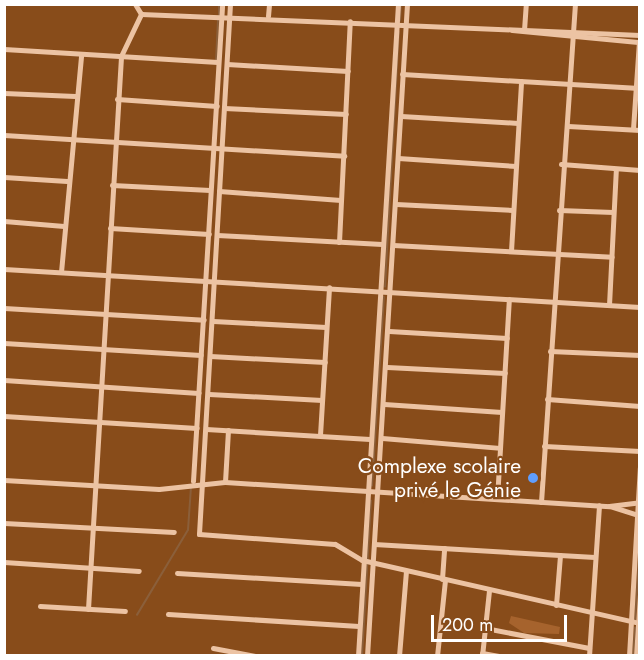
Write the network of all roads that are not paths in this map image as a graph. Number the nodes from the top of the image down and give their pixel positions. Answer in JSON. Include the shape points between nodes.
{"nodes":[{"id":1,"x":135,"y":4,"type":"edge"},
{"id":2,"x":222,"y":4,"type":"edge"},
{"id":3,"x":230,"y":4,"type":"edge"},
{"id":4,"x":269,"y":4,"type":"edge"},
{"id":5,"x":398,"y":4,"type":"edge"},
{"id":6,"x":407,"y":4,"type":"edge"},
{"id":7,"x":526,"y":4,"type":"edge"},
{"id":8,"x":576,"y":4,"type":"edge"},
{"id":9,"x":141,"y":14,"type":"junction"},
{"id":10,"x":230,"y":15,"type":"junction"},
{"id":11,"x":222,"y":16,"type":"junction"},
{"id":12,"x":268,"y":16,"type":"junction"},
{"id":13,"x":350,"y":21,"type":"junction"},
{"id":14,"x":397,"y":26,"type":"junction"},
{"id":15,"x":406,"y":27,"type":"junction"},
{"id":16,"x":524,"y":31,"type":"junction"},
{"id":17,"x":574,"y":34,"type":"junction"},
{"id":18,"x":639,"y":35,"type":"edge"},
{"id":19,"x":639,"y":42,"type":"edge"},
{"id":20,"x":4,"y":50,"type":"edge"},
{"id":21,"x":81,"y":55,"type":"junction"},
{"id":22,"x":121,"y":56,"type":"junction"},
{"id":23,"x":218,"y":62,"type":"junction"},
{"id":24,"x":227,"y":64,"type":"junction"},
{"id":25,"x":348,"y":71,"type":"junction"},
{"id":26,"x":402,"y":74,"type":"junction"},
{"id":27,"x":521,"y":81,"type":"junction"},
{"id":28,"x":572,"y":84,"type":"junction"},
{"id":29,"x":635,"y":88,"type":"junction"},
{"id":30,"x":4,"y":93,"type":"edge"},
{"id":31,"x":75,"y":96,"type":"junction"},
{"id":32,"x":117,"y":99,"type":"junction"},
{"id":33,"x":217,"y":106,"type":"junction"},
{"id":34,"x":224,"y":108,"type":"junction"},
{"id":35,"x":346,"y":114,"type":"junction"},
{"id":36,"x":401,"y":116,"type":"junction"},
{"id":37,"x":518,"y":123,"type":"junction"},
{"id":38,"x":568,"y":126,"type":"junction"},
{"id":39,"x":636,"y":130,"type":"edge"},
{"id":40,"x":4,"y":135,"type":"edge"},
{"id":41,"x":70,"y":139,"type":"junction"},
{"id":42,"x":115,"y":141,"type":"junction"},
{"id":43,"x":213,"y":148,"type":"junction"},
{"id":44,"x":222,"y":149,"type":"junction"},
{"id":45,"x":344,"y":156,"type":"junction"},
{"id":46,"x":398,"y":158,"type":"junction"},
{"id":47,"x":561,"y":164,"type":"junction"},
{"id":48,"x":516,"y":166,"type":"junction"},
{"id":49,"x":616,"y":169,"type":"junction"},
{"id":50,"x":639,"y":170,"type":"edge"},
{"id":51,"x":4,"y":177,"type":"edge"},
{"id":52,"x":67,"y":181,"type":"junction"},
{"id":53,"x":112,"y":185,"type":"junction"},
{"id":54,"x":210,"y":194,"type":"junction"},
{"id":55,"x":219,"y":195,"type":"junction"},
{"id":56,"x":341,"y":200,"type":"junction"},
{"id":57,"x":396,"y":204,"type":"junction"},
{"id":58,"x":513,"y":210,"type":"junction"},
{"id":59,"x":559,"y":210,"type":"junction"},
{"id":60,"x":613,"y":212,"type":"junction"},
{"id":61,"x":4,"y":222,"type":"edge"},
{"id":62,"x":64,"y":226,"type":"junction"},
{"id":63,"x":110,"y":228,"type":"junction"},
{"id":64,"x":208,"y":234,"type":"junction"},
{"id":65,"x":217,"y":235,"type":"junction"},
{"id":66,"x":339,"y":242,"type":"junction"},
{"id":67,"x":382,"y":244,"type":"junction"},
{"id":68,"x":393,"y":245,"type":"junction"},
{"id":69,"x":511,"y":251,"type":"junction"},
{"id":70,"x":556,"y":254,"type":"junction"},
{"id":71,"x":612,"y":257,"type":"junction"},
{"id":72,"x":4,"y":269,"type":"edge"},
{"id":73,"x":61,"y":272,"type":"junction"},
{"id":74,"x":107,"y":275,"type":"junction"},
{"id":75,"x":206,"y":281,"type":"junction"},
{"id":76,"x":214,"y":282,"type":"junction"},
{"id":77,"x":329,"y":287,"type":"junction"},
{"id":78,"x":381,"y":290,"type":"junction"},
{"id":79,"x":390,"y":291,"type":"junction"},
{"id":80,"x":509,"y":299,"type":"junction"},
{"id":81,"x":553,"y":302,"type":"junction"},
{"id":82,"x":609,"y":305,"type":"junction"},
{"id":83,"x":639,"y":307,"type":"edge"},
{"id":84,"x":4,"y":308,"type":"edge"},
{"id":85,"x":105,"y":315,"type":"junction"},
{"id":86,"x":204,"y":320,"type":"junction"},
{"id":87,"x":213,"y":321,"type":"junction"},
{"id":88,"x":326,"y":327,"type":"junction"},
{"id":89,"x":389,"y":331,"type":"junction"},
{"id":90,"x":507,"y":338,"type":"junction"},
{"id":91,"x":4,"y":343,"type":"edge"},
{"id":92,"x":103,"y":349,"type":"junction"},
{"id":93,"x":550,"y":351,"type":"junction"},
{"id":94,"x":201,"y":355,"type":"junction"},
{"id":95,"x":639,"y":355,"type":"edge"},
{"id":96,"x":210,"y":356,"type":"junction"},
{"id":97,"x":325,"y":362,"type":"junction"},
{"id":98,"x":387,"y":367,"type":"junction"},
{"id":99,"x":505,"y":373,"type":"junction"},
{"id":100,"x":4,"y":380,"type":"edge"},
{"id":101,"x":101,"y":386,"type":"junction"},
{"id":102,"x":199,"y":393,"type":"junction"},
{"id":103,"x":209,"y":393,"type":"junction"},
{"id":104,"x":547,"y":399,"type":"junction"},
{"id":105,"x":322,"y":400,"type":"junction"},
{"id":106,"x":384,"y":404,"type":"junction"},
{"id":107,"x":639,"y":406,"type":"edge"},
{"id":108,"x":502,"y":412,"type":"junction"},
{"id":109,"x":4,"y":416,"type":"edge"},
{"id":110,"x":99,"y":422,"type":"junction"},
{"id":111,"x":197,"y":428,"type":"junction"},
{"id":112,"x":206,"y":429,"type":"junction"},
{"id":113,"x":228,"y":430,"type":"junction"},
{"id":114,"x":320,"y":435,"type":"junction"},
{"id":115,"x":382,"y":438,"type":"junction"},
{"id":116,"x":370,"y":439,"type":"junction"},
{"id":117,"x":544,"y":446,"type":"junction"},
{"id":118,"x":500,"y":448,"type":"junction"},
{"id":119,"x":639,"y":452,"type":"edge"},
{"id":120,"x":639,"y":467,"type":"edge"},
{"id":121,"x":4,"y":480,"type":"edge"},
{"id":122,"x":193,"y":481,"type":"junction"},
{"id":123,"x":202,"y":481,"type":"junction"},
{"id":124,"x":225,"y":482,"type":"junction"},
{"id":125,"x":95,"y":486,"type":"junction"},
{"id":126,"x":368,"y":490,"type":"junction"},
{"id":127,"x":377,"y":490,"type":"junction"},
{"id":128,"x":497,"y":499,"type":"junction"},
{"id":129,"x":541,"y":502,"type":"junction"},
{"id":130,"x":639,"y":502,"type":"edge"},
{"id":131,"x":599,"y":505,"type":"junction"},
{"id":132,"x":609,"y":506,"type":"junction"},
{"id":133,"x":638,"y":515,"type":"edge"},
{"id":134,"x":4,"y":523,"type":"edge"},
{"id":135,"x":93,"y":528,"type":"junction"},
{"id":136,"x":174,"y":532,"type":"dead end"},
{"id":137,"x":374,"y":544,"type":"junction"},
{"id":138,"x":444,"y":549,"type":"junction"},
{"id":139,"x":560,"y":555,"type":"junction"},
{"id":140,"x":595,"y":557,"type":"junction"},
{"id":141,"x":362,"y":560,"type":"junction"},
{"id":142,"x":4,"y":562,"type":"edge"},
{"id":143,"x":373,"y":563,"type":"junction"},
{"id":144,"x":90,"y":568,"type":"junction"},
{"id":145,"x":139,"y":571,"type":"dead end"},
{"id":146,"x":406,"y":571,"type":"junction"},
{"id":147,"x":177,"y":573,"type":"dead end"},
{"id":148,"x":443,"y":580,"type":"junction"},
{"id":149,"x":362,"y":584,"type":"junction"},
{"id":150,"x":489,"y":590,"type":"junction"},
{"id":151,"x":639,"y":594,"type":"edge"},
{"id":152,"x":556,"y":605,"type":"junction"},
{"id":153,"x":40,"y":606,"type":"dead end"},
{"id":154,"x":88,"y":609,"type":"junction"},
{"id":155,"x":125,"y":611,"type":"dead end"},
{"id":156,"x":591,"y":612,"type":"junction"},
{"id":157,"x":168,"y":614,"type":"dead end"},
{"id":158,"x":636,"y":622,"type":"edge"},
{"id":159,"x":359,"y":626,"type":"junction"},
{"id":160,"x":485,"y":628,"type":"junction"},
{"id":161,"x":213,"y":648,"type":"dead end"},
{"id":162,"x":589,"y":648,"type":"junction"},
{"id":163,"x":482,"y":654,"type":"edge"},
{"id":164,"x":255,"y":656,"type":"edge"},
{"id":165,"x":358,"y":656,"type":"edge"},
{"id":166,"x":368,"y":656,"type":"edge"},
{"id":167,"x":399,"y":656,"type":"edge"},
{"id":168,"x":436,"y":656,"type":"edge"},
{"id":169,"x":499,"y":656,"type":"edge"},
{"id":170,"x":589,"y":656,"type":"edge"},
{"id":171,"x":629,"y":656,"type":"edge"},
{"id":172,"x":636,"y":656,"type":"edge"}],
"edges":[{"from":1,"to":9,"type":"street"},
{"from":2,"to":11,"type":"street"},
{"from":3,"to":10,"type":"street"},
{"from":4,"to":12,"type":"street"},
{"from":5,"to":14,"type":"street"},
{"from":6,"to":15,"type":"street"},
{"from":7,"to":16,"type":"street"},
{"from":8,"to":17,"type":"street"},
{"from":9,"to":11,"type":"street"},
{"from":9,"to":22,"type":"street"},
{"from":10,"to":11,"type":"street"},
{"from":10,"to":12,"type":"street"},
{"from":10,"to":24,"type":"street"},
{"from":11,"to":23,"type":"street"},
{"from":12,"to":13,"type":"street"},
{"from":13,"to":14,"type":"street"},
{"from":13,"to":25,"type":"street"},
{"from":14,"to":15,"type":"street"},
{"from":14,"to":67,"type":"street"},
{"from":15,"to":16,"type":"street"},
{"from":15,"to":26,"type":"street"},
{"from":16,"to":17,"type":"street"},
{"from":17,"to":18,"type":"street"},
{"from":17,"to":19,"type":"street"},
{"from":17,"to":28,"type":"street"},
{"from":19,"to":29,"type":"street"},
{"from":20,"to":21,"type":"street"},
{"from":21,"to":22,"type":"street"},
{"from":21,"to":31,"type":"street"},
{"from":22,"to":23,"type":"street"},
{"from":22,"to":32,"type":"street"},
{"from":23,"to":33,"type":"street"},
{"from":24,"to":25,"type":"street"},
{"from":24,"to":34,"type":"street"},
{"from":25,"to":35,"type":"street"},
{"from":26,"to":27,"type":"street"},
{"from":26,"to":36,"type":"street"},
{"from":27,"to":28,"type":"street"},
{"from":27,"to":37,"type":"street"},
{"from":28,"to":29,"type":"street"},
{"from":28,"to":38,"type":"street"},
{"from":29,"to":39,"type":"street"},
{"from":30,"to":31,"type":"street"},
{"from":31,"to":41,"type":"street"},
{"from":32,"to":33,"type":"street"},
{"from":32,"to":42,"type":"street"},
{"from":33,"to":43,"type":"street"},
{"from":34,"to":35,"type":"street"},
{"from":34,"to":44,"type":"street"},
{"from":35,"to":45,"type":"street"},
{"from":36,"to":37,"type":"street"},
{"from":36,"to":46,"type":"street"},
{"from":37,"to":48,"type":"street"},
{"from":38,"to":39,"type":"street"},
{"from":38,"to":47,"type":"street"},
{"from":40,"to":41,"type":"street"},
{"from":41,"to":42,"type":"street"},
{"from":41,"to":52,"type":"street"},
{"from":42,"to":43,"type":"street"},
{"from":42,"to":53,"type":"street"},
{"from":43,"to":44,"type":"street"},
{"from":43,"to":54,"type":"street"},
{"from":44,"to":45,"type":"street"},
{"from":44,"to":55,"type":"street"},
{"from":45,"to":56,"type":"street"},
{"from":46,"to":48,"type":"street"},
{"from":46,"to":57,"type":"street"},
{"from":47,"to":49,"type":"street"},
{"from":47,"to":59,"type":"street"},
{"from":48,"to":58,"type":"street"},
{"from":49,"to":50,"type":"street"},
{"from":49,"to":60,"type":"street"},
{"from":51,"to":52,"type":"street"},
{"from":52,"to":62,"type":"street"},
{"from":53,"to":54,"type":"street"},
{"from":53,"to":63,"type":"street"},
{"from":54,"to":55,"type":"street"},
{"from":54,"to":64,"type":"street"},
{"from":55,"to":56,"type":"street"},
{"from":55,"to":65,"type":"street"},
{"from":56,"to":66,"type":"street"},
{"from":57,"to":58,"type":"street"},
{"from":57,"to":68,"type":"street"},
{"from":58,"to":69,"type":"street"},
{"from":59,"to":60,"type":"street"},
{"from":59,"to":70,"type":"street"},
{"from":60,"to":71,"type":"street"},
{"from":61,"to":62,"type":"street"},
{"from":62,"to":73,"type":"street"},
{"from":63,"to":64,"type":"street"},
{"from":63,"to":74,"type":"street"},
{"from":64,"to":75,"type":"street"},
{"from":65,"to":66,"type":"street"},
{"from":65,"to":76,"type":"street"},
{"from":66,"to":67,"type":"street"},
{"from":67,"to":78,"type":"street"},
{"from":68,"to":69,"type":"street"},
{"from":68,"to":79,"type":"street"},
{"from":69,"to":70,"type":"street"},
{"from":70,"to":71,"type":"street"},
{"from":70,"to":81,"type":"street"},
{"from":71,"to":82,"type":"street"},
{"from":72,"to":73,"type":"street"},
{"from":73,"to":74,"type":"street"},
{"from":74,"to":75,"type":"street"},
{"from":74,"to":85,"type":"street"},
{"from":75,"to":76,"type":"street"},
{"from":75,"to":86,"type":"street"},
{"from":76,"to":77,"type":"street"},
{"from":76,"to":87,"type":"street"},
{"from":77,"to":78,"type":"street"},
{"from":77,"to":88,"type":"street"},
{"from":78,"to":79,"type":"street"},
{"from":78,"to":116,"type":"street"},
{"from":79,"to":80,"type":"street"},
{"from":79,"to":89,"type":"street"},
{"from":80,"to":81,"type":"street"},
{"from":80,"to":90,"type":"street"},
{"from":81,"to":82,"type":"street"},
{"from":81,"to":93,"type":"street"},
{"from":82,"to":83,"type":"street"},
{"from":84,"to":85,"type":"street"},
{"from":85,"to":86,"type":"street"},
{"from":85,"to":92,"type":"street"},
{"from":86,"to":94,"type":"street"},
{"from":87,"to":88,"type":"street"},
{"from":87,"to":96,"type":"street"},
{"from":88,"to":97,"type":"street"},
{"from":89,"to":90,"type":"street"},
{"from":89,"to":98,"type":"street"},
{"from":90,"to":99,"type":"street"},
{"from":91,"to":92,"type":"street"},
{"from":92,"to":94,"type":"street"},
{"from":92,"to":101,"type":"street"},
{"from":93,"to":95,"type":"street"},
{"from":93,"to":104,"type":"street"},
{"from":94,"to":102,"type":"street"},
{"from":96,"to":97,"type":"street"},
{"from":96,"to":103,"type":"street"},
{"from":97,"to":105,"type":"street"},
{"from":98,"to":99,"type":"street"},
{"from":98,"to":106,"type":"street"},
{"from":99,"to":108,"type":"street"},
{"from":100,"to":101,"type":"street"},
{"from":101,"to":102,"type":"street"},
{"from":101,"to":110,"type":"street"},
{"from":102,"to":111,"type":"street"},
{"from":103,"to":105,"type":"street"},
{"from":103,"to":112,"type":"street"},
{"from":104,"to":107,"type":"street"},
{"from":104,"to":117,"type":"street"},
{"from":105,"to":114,"type":"street"},
{"from":106,"to":108,"type":"street"},
{"from":106,"to":115,"type":"street"},
{"from":108,"to":118,"type":"street"},
{"from":109,"to":110,"type":"street"},
{"from":110,"to":111,"type":"street"},
{"from":110,"to":125,"type":"street"},
{"from":111,"to":122,"type":"street"},
{"from":112,"to":113,"type":"street"},
{"from":112,"to":123,"type":"street"},
{"from":113,"to":114,"type":"street"},
{"from":113,"to":124,"type":"street"},
{"from":114,"to":116,"type":"street"},
{"from":115,"to":118,"type":"street"},
{"from":115,"to":127,"type":"street"},
{"from":116,"to":126,"type":"street"},
{"from":117,"to":119,"type":"street"},
{"from":117,"to":129,"type":"street"},
{"from":118,"to":128,"type":"street"},
{"from":120,"to":130,"type":"street"},
{"from":121,"to":125,"type":"street"},
{"from":122,"to":123,"type":"street"},
{"from":122,"to":125,"type":"street","via":[[159,489]]},
{"from":123,"to":124,"type":"street"},
{"from":123,"to":141,"type":"street","via":[[200,534],[329,543]]},
{"from":124,"to":126,"type":"street"},
{"from":125,"to":135,"type":"street"},
{"from":126,"to":127,"type":"street"},
{"from":126,"to":141,"type":"street"},
{"from":127,"to":128,"type":"street"},
{"from":127,"to":137,"type":"street"},
{"from":128,"to":129,"type":"street"},
{"from":129,"to":131,"type":"street"},
{"from":130,"to":132,"type":"street"},
{"from":130,"to":133,"type":"street"},
{"from":131,"to":132,"type":"street"},
{"from":131,"to":140,"type":"street"},
{"from":132,"to":133,"type":"street"},
{"from":133,"to":158,"type":"street"},
{"from":134,"to":135,"type":"street"},
{"from":135,"to":136,"type":"street"},
{"from":135,"to":144,"type":"street"},
{"from":137,"to":138,"type":"street"},
{"from":137,"to":143,"type":"street"},
{"from":138,"to":139,"type":"street"},
{"from":138,"to":148,"type":"street"},
{"from":139,"to":140,"type":"street"},
{"from":139,"to":152,"type":"street"},
{"from":140,"to":156,"type":"street"},
{"from":141,"to":143,"type":"street"},
{"from":141,"to":149,"type":"street"},
{"from":142,"to":144,"type":"street"},
{"from":143,"to":146,"type":"street"},
{"from":143,"to":166,"type":"street"},
{"from":144,"to":145,"type":"street"},
{"from":144,"to":154,"type":"street"},
{"from":146,"to":148,"type":"street"},
{"from":146,"to":167,"type":"street"},
{"from":147,"to":149,"type":"street"},
{"from":148,"to":150,"type":"street"},
{"from":148,"to":168,"type":"street"},
{"from":149,"to":159,"type":"street"},
{"from":150,"to":152,"type":"street"},
{"from":150,"to":160,"type":"street"},
{"from":151,"to":158,"type":"street"},
{"from":152,"to":156,"type":"street"},
{"from":153,"to":154,"type":"street"},
{"from":154,"to":155,"type":"street"},
{"from":156,"to":158,"type":"street"},
{"from":156,"to":162,"type":"street"},
{"from":157,"to":159,"type":"street"},
{"from":158,"to":171,"type":"street"},
{"from":158,"to":172,"type":"street"},
{"from":159,"to":165,"type":"street"},
{"from":160,"to":162,"type":"street"},
{"from":160,"to":163,"type":"street"},
{"from":161,"to":164,"type":"street"},
{"from":162,"to":170,"type":"street"},
{"from":163,"to":169,"type":"street"}]}
